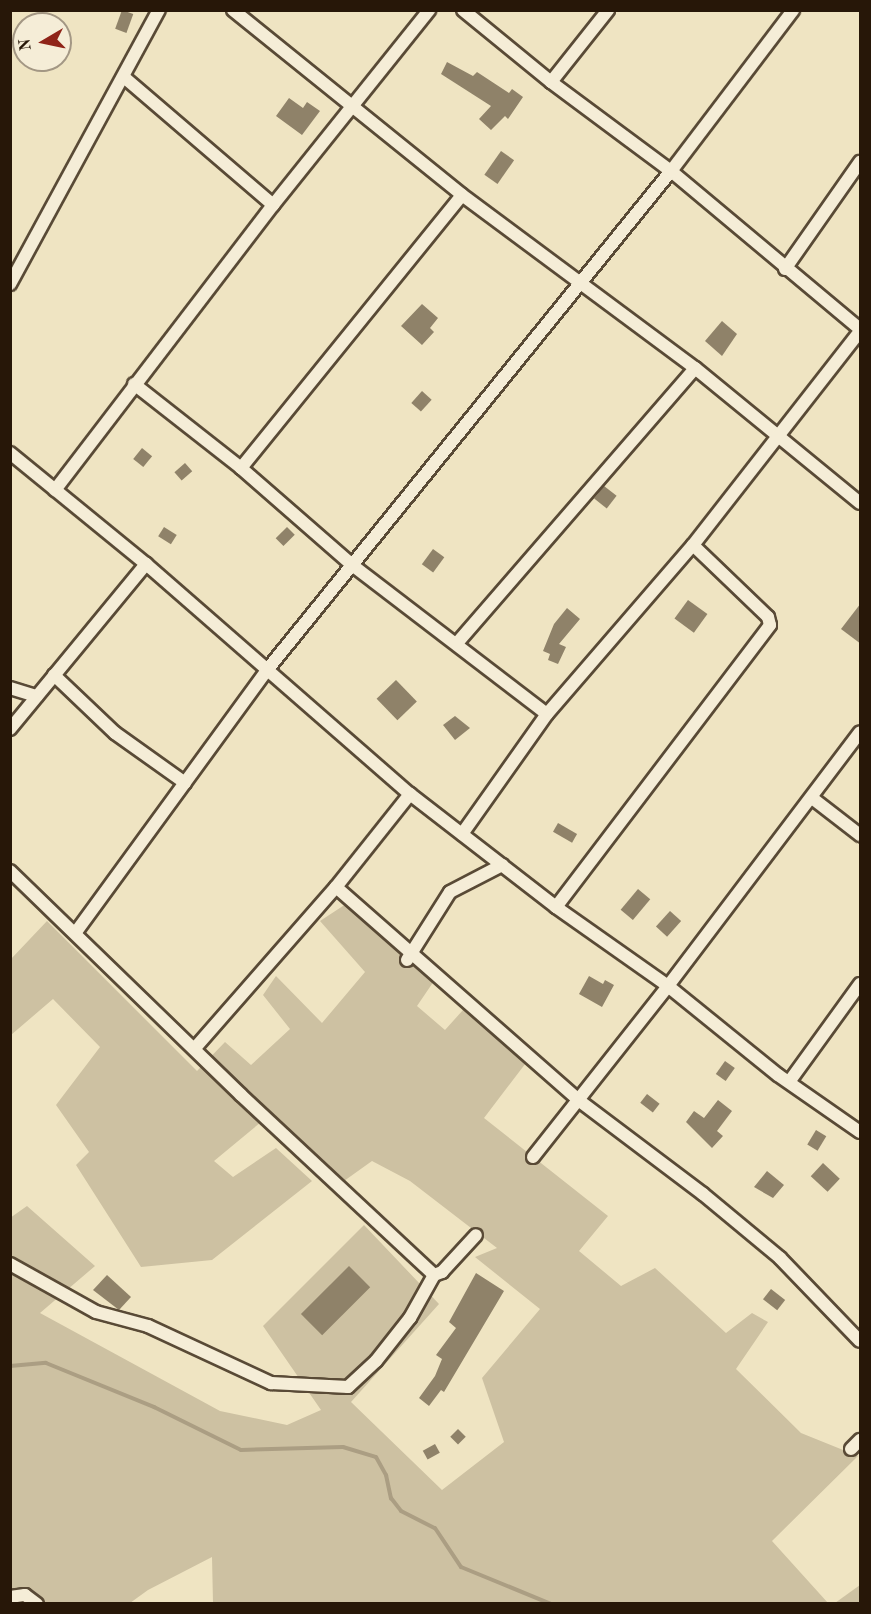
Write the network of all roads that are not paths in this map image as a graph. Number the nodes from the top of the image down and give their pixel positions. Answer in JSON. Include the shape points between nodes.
{"nodes":[{"id":1,"x":159,"y":10,"type":"edge"},
{"id":2,"x":233,"y":10,"type":"edge"},
{"id":3,"x":429,"y":10,"type":"edge"},
{"id":4,"x":462,"y":10,"type":"edge"},
{"id":5,"x":608,"y":10,"type":"edge"},
{"id":6,"x":793,"y":10,"type":"edge"},
{"id":7,"x":125,"y":78,"type":"junction"},
{"id":8,"x":551,"y":82,"type":"junction"},
{"id":9,"x":352,"y":109,"type":"junction"},
{"id":10,"x":861,"y":162,"type":"edge"},
{"id":11,"x":671,"y":171,"type":"junction"},
{"id":12,"x":462,"y":195,"type":"junction"},
{"id":13,"x":273,"y":205,"type":"junction"},
{"id":14,"x":785,"y":269,"type":"junction"},
{"id":15,"x":580,"y":283,"type":"junction"},
{"id":16,"x":10,"y":284,"type":"edge"},
{"id":17,"x":861,"y":330,"type":"edge"},
{"id":18,"x":695,"y":368,"type":"junction"},
{"id":19,"x":134,"y":384,"type":"junction"},
{"id":20,"x":779,"y":436,"type":"junction"},
{"id":21,"x":10,"y":453,"type":"edge"},
{"id":22,"x":241,"y":468,"type":"junction"},
{"id":23,"x":55,"y":490,"type":"junction"},
{"id":24,"x":861,"y":503,"type":"edge"},
{"id":25,"x":693,"y":545,"type":"junction"},
{"id":26,"x":146,"y":564,"type":"junction"},
{"id":27,"x":352,"y":565,"type":"junction"},
{"id":28,"x":458,"y":642,"type":"junction"},
{"id":29,"x":267,"y":670,"type":"junction"},
{"id":30,"x":54,"y":675,"type":"junction"},
{"id":31,"x":10,"y":687,"type":"edge"},
{"id":32,"x":37,"y":696,"type":"junction"},
{"id":33,"x":547,"y":714,"type":"junction"},
{"id":34,"x":10,"y":729,"type":"edge"},
{"id":35,"x":861,"y":732,"type":"edge"},
{"id":36,"x":185,"y":783,"type":"junction"},
{"id":37,"x":410,"y":794,"type":"junction"},
{"id":38,"x":812,"y":798,"type":"junction"},
{"id":39,"x":462,"y":834,"type":"junction"},
{"id":40,"x":861,"y":835,"type":"edge"},
{"id":41,"x":502,"y":865,"type":"junction"},
{"id":42,"x":10,"y":872,"type":"edge"},
{"id":43,"x":336,"y":887,"type":"junction"},
{"id":44,"x":556,"y":907,"type":"junction"},
{"id":45,"x":76,"y":932,"type":"junction"},
{"id":46,"x":411,"y":956,"type":"junction"},
{"id":47,"x":861,"y":984,"type":"edge"},
{"id":48,"x":668,"y":986,"type":"junction"},
{"id":49,"x":195,"y":1048,"type":"junction"},
{"id":50,"x":789,"y":1082,"type":"junction"},
{"id":51,"x":576,"y":1099,"type":"junction"},
{"id":52,"x":861,"y":1132,"type":"edge"},
{"id":53,"x":533,"y":1157,"type":"dead end"},
{"id":54,"x":476,"y":1234,"type":"dead end"},
{"id":55,"x":10,"y":1264,"type":"edge"},
{"id":56,"x":434,"y":1275,"type":"junction"},
{"id":57,"x":861,"y":1341,"type":"edge"},
{"id":58,"x":861,"y":1440,"type":"edge"},
{"id":59,"x":851,"y":1449,"type":"dead end"},
{"id":60,"x":10,"y":1597,"type":"edge"},
{"id":61,"x":37,"y":1604,"type":"edge"}],
"edges":[{"from":1,"to":7,"type":"street"},
{"from":2,"to":9,"type":"street"},
{"from":3,"to":9,"type":"street"},
{"from":4,"to":8,"type":"street"},
{"from":5,"to":8,"type":"street"},
{"from":6,"to":11,"type":"street"},
{"from":7,"to":13,"type":"street"},
{"from":7,"to":16,"type":"street"},
{"from":8,"to":11,"type":"street"},
{"from":9,"to":12,"type":"street"},
{"from":9,"to":13,"type":"street"},
{"from":10,"to":14,"type":"street"},
{"from":11,"to":14,"type":"street"},
{"from":11,"to":15,"type":"street"},
{"from":12,"to":15,"type":"street"},
{"from":12,"to":22,"type":"street"},
{"from":13,"to":19,"type":"street"},
{"from":14,"to":17,"type":"street"},
{"from":15,"to":18,"type":"street"},
{"from":15,"to":27,"type":"street"},
{"from":17,"to":20,"type":"street"},
{"from":18,"to":20,"type":"street"},
{"from":18,"to":28,"type":"street"},
{"from":19,"to":22,"type":"street"},
{"from":19,"to":23,"type":"street"},
{"from":20,"to":24,"type":"street"},
{"from":20,"to":25,"type":"street"},
{"from":21,"to":23,"type":"street"},
{"from":22,"to":27,"type":"street"},
{"from":23,"to":26,"type":"street"},
{"from":25,"to":33,"type":"street"},
{"from":25,"to":44,"type":"street","via":[[768,617],[771,625]]},
{"from":26,"to":29,"type":"street"},
{"from":26,"to":30,"type":"street"},
{"from":27,"to":28,"type":"street"},
{"from":27,"to":29,"type":"street"},
{"from":28,"to":33,"type":"street"},
{"from":29,"to":36,"type":"street"},
{"from":29,"to":37,"type":"street"},
{"from":30,"to":32,"type":"street"},
{"from":30,"to":36,"type":"street","via":[[115,733]]},
{"from":31,"to":32,"type":"street"},
{"from":32,"to":34,"type":"street"},
{"from":33,"to":39,"type":"street"},
{"from":35,"to":38,"type":"street"},
{"from":36,"to":45,"type":"street"},
{"from":37,"to":39,"type":"street"},
{"from":37,"to":43,"type":"street"},
{"from":38,"to":40,"type":"street"},
{"from":38,"to":48,"type":"street"},
{"from":39,"to":41,"type":"street"},
{"from":41,"to":44,"type":"street"},
{"from":41,"to":46,"type":"street","via":[[450,892]]},
{"from":42,"to":45,"type":"street"},
{"from":43,"to":46,"type":"street"},
{"from":43,"to":49,"type":"street"},
{"from":44,"to":48,"type":"street"},
{"from":45,"to":49,"type":"street"},
{"from":46,"to":51,"type":"street"},
{"from":47,"to":50,"type":"street"},
{"from":48,"to":50,"type":"street"},
{"from":48,"to":51,"type":"street"},
{"from":49,"to":56,"type":"street"},
{"from":50,"to":52,"type":"street"},
{"from":51,"to":53,"type":"street"},
{"from":51,"to":57,"type":"street","via":[[704,1194],[780,1258]]},
{"from":54,"to":56,"type":"street","via":[[442,1272]]},
{"from":55,"to":56,"type":"street","via":[[96,1312],[148,1326],[271,1383],[348,1387],[376,1361],[410,1318]]},
{"from":58,"to":59,"type":"street"},
{"from":60,"to":61,"type":"street","via":[[25,1595]]}]}
